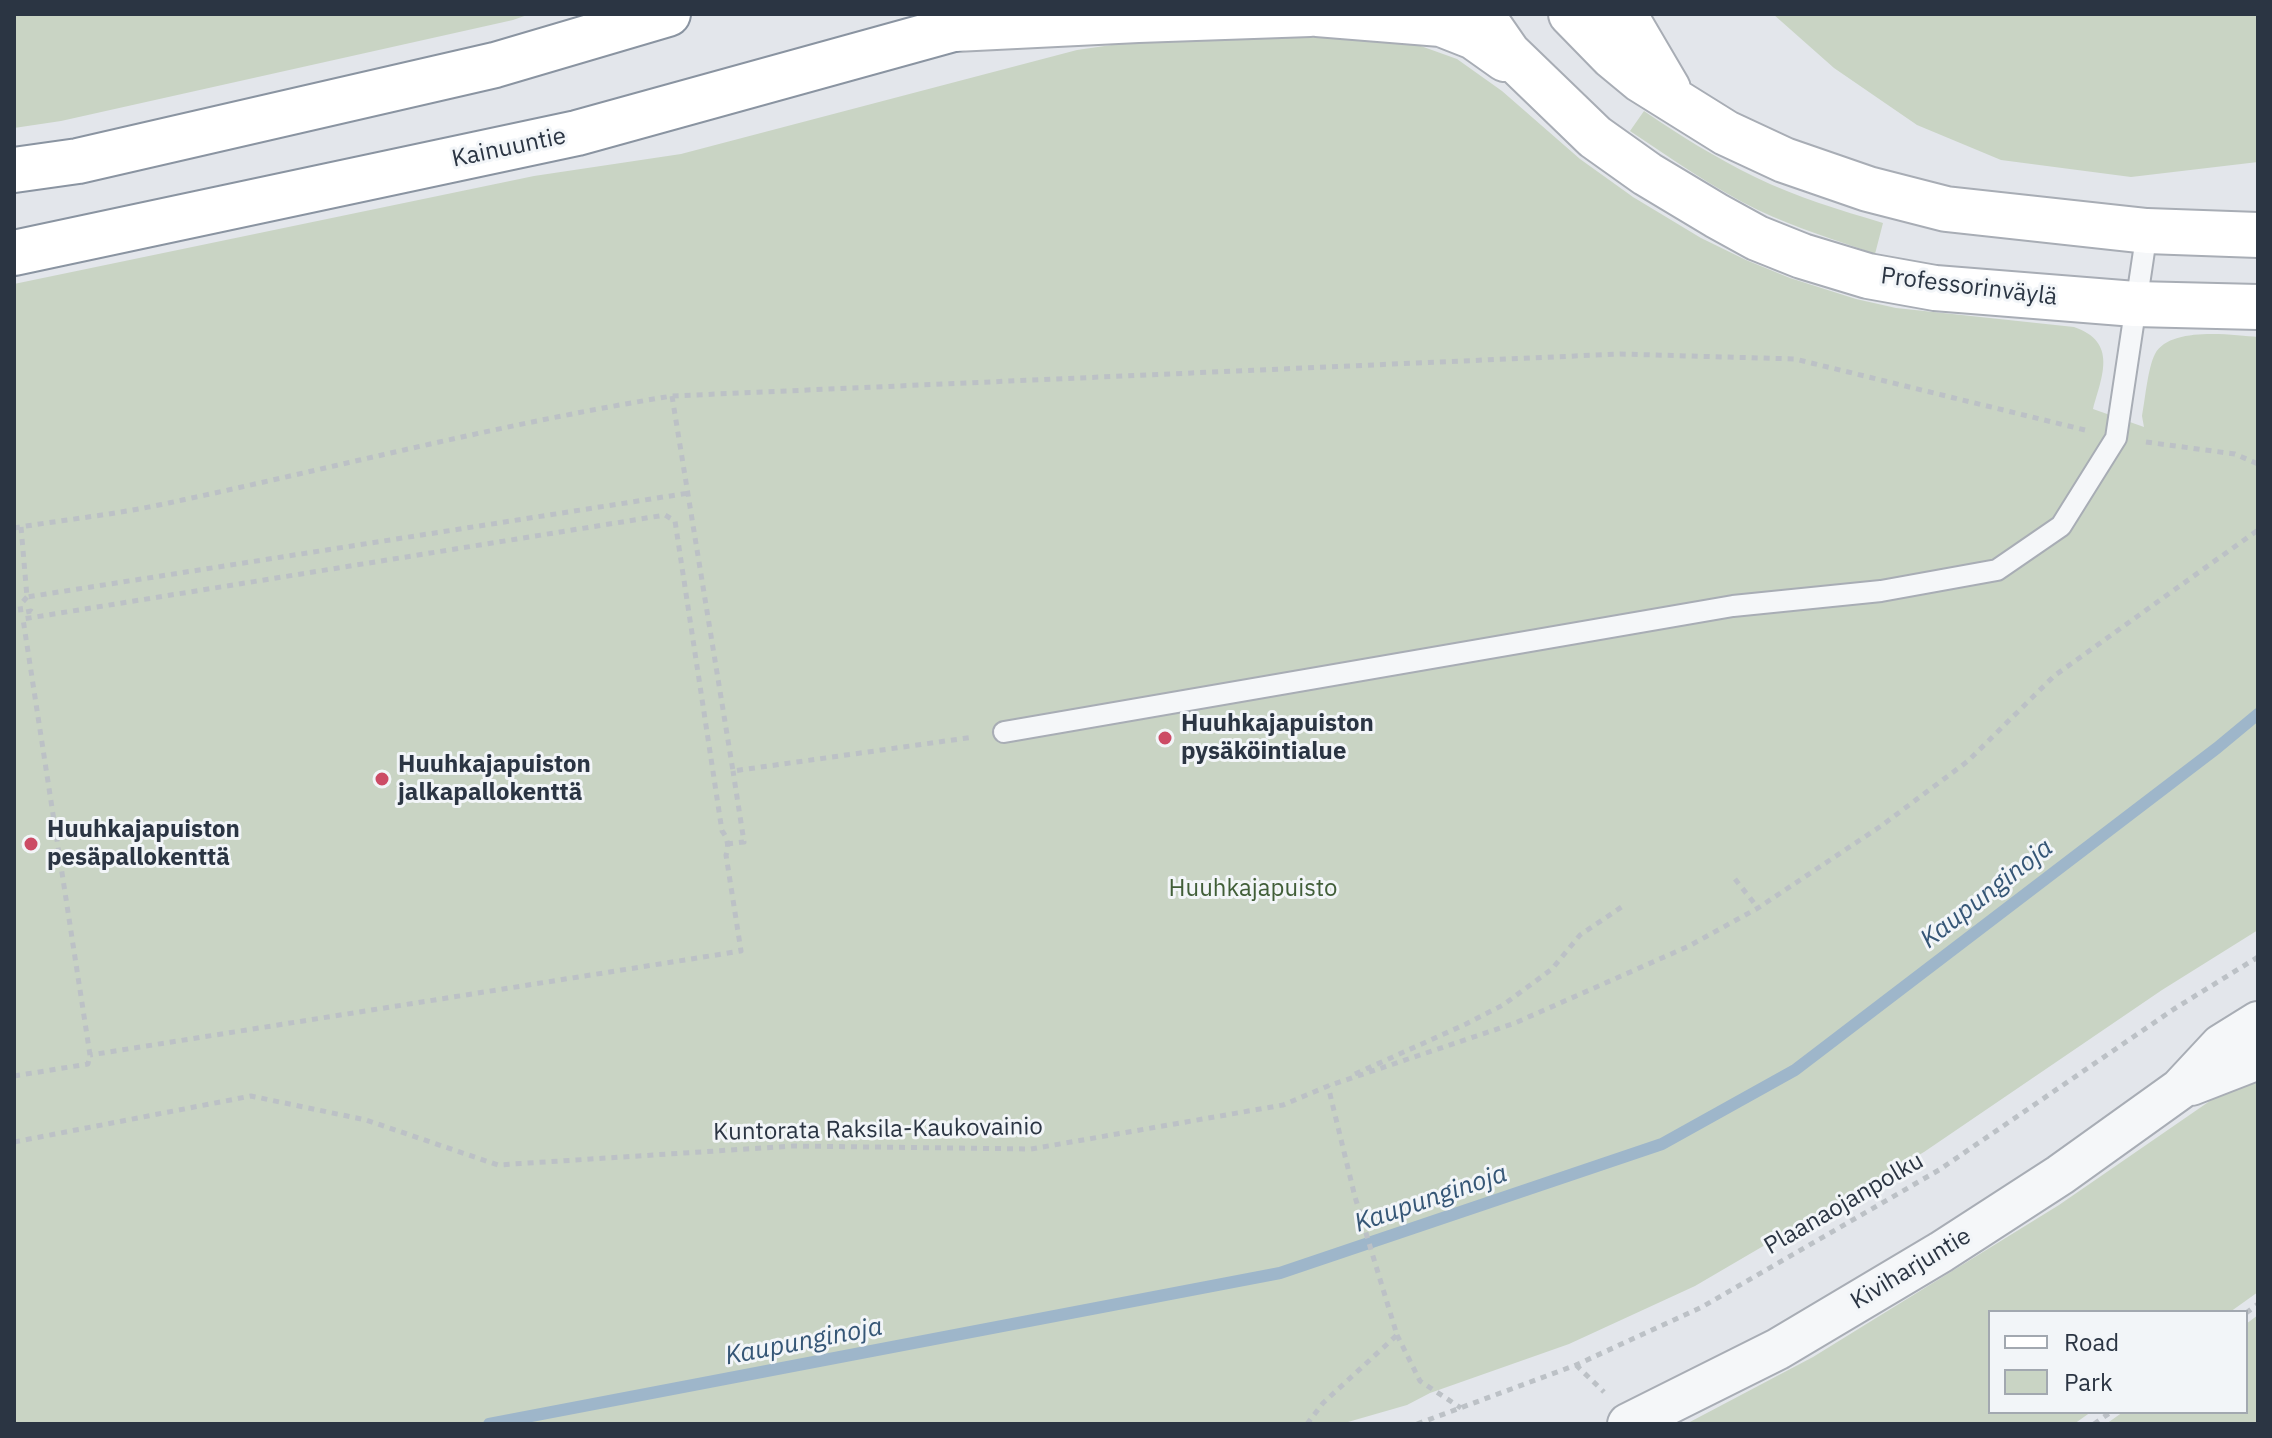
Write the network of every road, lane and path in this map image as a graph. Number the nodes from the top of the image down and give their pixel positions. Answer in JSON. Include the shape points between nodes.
{"nodes":[{"id":1,"x":668,"y":14,"type":"edge"},
{"id":2,"x":998,"y":14,"type":"edge"},
{"id":3,"x":1310,"y":14,"type":"edge"},
{"id":4,"x":1317,"y":14,"type":"edge"},
{"id":5,"x":1481,"y":14,"type":"edge"},
{"id":6,"x":1571,"y":14,"type":"edge"},
{"id":7,"x":1624,"y":14,"type":"edge"},
{"id":8,"x":953,"y":29,"type":"junction"},
{"id":9,"x":1529,"y":75,"type":"junction"},
{"id":10,"x":1676,"y":102,"type":"junction"},
{"id":11,"x":14,"y":170,"type":"edge"},
{"id":12,"x":2147,"y":231,"type":"junction"},
{"id":13,"x":2258,"y":235,"type":"edge"},
{"id":14,"x":14,"y":253,"type":"edge"},
{"id":15,"x":2135,"y":304,"type":"junction"},
{"id":16,"x":2258,"y":307,"type":"edge"},
{"id":17,"x":672,"y":396,"type":"junction"},
{"id":18,"x":2116,"y":438,"type":"junction"},
{"id":19,"x":2258,"y":464,"type":"edge"},
{"id":20,"x":689,"y":493,"type":"junction"},
{"id":21,"x":18,"y":528,"type":"edge"},
{"id":22,"x":2258,"y":530,"type":"edge"},
{"id":23,"x":27,"y":597,"type":"junction"},
{"id":24,"x":36,"y":615,"type":"junction"},
{"id":25,"x":1004,"y":732,"type":"joint"},
{"id":26,"x":733,"y":771,"type":"junction"},
{"id":27,"x":727,"y":844,"type":"junction"},
{"id":28,"x":1735,"y":879,"type":"dead end"},
{"id":29,"x":1626,"y":904,"type":"dead end"},
{"id":30,"x":1758,"y":908,"type":"junction"},
{"id":31,"x":2258,"y":957,"type":"edge"},
{"id":32,"x":2258,"y":1022,"type":"edge"},
{"id":33,"x":90,"y":1055,"type":"junction"},
{"id":34,"x":2258,"y":1059,"type":"edge"},
{"id":35,"x":14,"y":1076,"type":"edge"},
{"id":36,"x":1328,"y":1086,"type":"junction"},
{"id":37,"x":2180,"y":1089,"type":"junction"},
{"id":38,"x":14,"y":1142,"type":"edge"},
{"id":39,"x":1397,"y":1335,"type":"junction"},
{"id":40,"x":1461,"y":1408,"type":"junction"},
{"id":41,"x":1307,"y":1424,"type":"edge"},
{"id":42,"x":1417,"y":1424,"type":"edge"},
{"id":43,"x":1628,"y":1424,"type":"edge"}],
"edges":[{"from":1,"to":11,"type":"main road","via":[[495,65],[78,161]]},
{"from":2,"to":8,"type":"main road","name":"Kainuuntie"},
{"from":3,"to":8,"type":"main road"},
{"from":4,"to":9,"type":"main road","via":[[1441,24],[1474,37]]},
{"from":5,"to":9,"type":"main road","name":"Professorinväylä"},
{"from":6,"to":10,"type":"main road","via":[[1612,56]]},
{"from":7,"to":10,"type":"main road"},
{"from":8,"to":14,"type":"main road","name":"Kainuuntie","via":[[577,133]]},
{"from":9,"to":15,"type":"main road","name":"Professorinväylä","via":[[1595,137],[1647,174],[1757,238],[1802,256],[1868,276],[1935,288]]},
{"from":10,"to":12,"type":"main road","via":[[1784,160],[1868,189],[1946,209]]},
{"from":12,"to":13,"type":"main road"},
{"from":12,"to":15,"type":"lane"},
{"from":15,"to":16,"type":"main road","name":"Professorinväylä"},
{"from":15,"to":18,"type":"lane"},
{"from":17,"to":18,"type":"path","via":[[1620,354],[1795,359]]},
{"from":17,"to":20,"type":"path"},
{"from":17,"to":21,"type":"path","via":[[578,411],[156,506]]},
{"from":18,"to":19,"type":"path","via":[[2235,454]]},
{"from":18,"to":25,"type":"lane","via":[[2061,526],[1997,570],[1881,591],[1733,606]]},
{"from":20,"to":23,"type":"path"},
{"from":20,"to":26,"type":"path"},
{"from":21,"to":23,"type":"path"},
{"from":22,"to":30,"type":"path","name":"Kuntorata Raksila-Kaukovainio","via":[[2054,676],[1968,761]]},
{"from":23,"to":24,"type":"path","via":[[21,613]]},
{"from":24,"to":27,"type":"path","via":[[665,515],[675,521]]},
{"from":24,"to":33,"type":"path","via":[[23,619]]},
{"from":25,"to":26,"type":"path"},
{"from":26,"to":27,"type":"path","via":[[744,842]]},
{"from":27,"to":33,"type":"path","via":[[741,951]]},
{"from":28,"to":30,"type":"path"},
{"from":29,"to":36,"type":"path","via":[[1580,935],[1552,969],[1503,1005]]},
{"from":30,"to":36,"type":"path","name":"Kuntorata Raksila-Kaukovainio","via":[[1689,946],[1515,1023]]},
{"from":31,"to":40,"type":"path","name":"Plaanaojanpolku","via":[[1939,1170],[1702,1307],[1576,1365]]},
{"from":32,"to":37,"type":"street","via":[[2221,1045]]},
{"from":33,"to":35,"type":"path","via":[[88,1064]]},
{"from":34,"to":37,"type":"street"},
{"from":36,"to":38,"type":"path","name":"Kuntorata Raksila-Kaukovainio","via":[[1283,1105],[1031,1149],[793,1146],[498,1165],[366,1120],[251,1096]]},
{"from":36,"to":39,"type":"path"},
{"from":37,"to":43,"type":"street","name":"Kiviharjuntie","via":[[1941,1252],[1778,1349]]},
{"from":39,"to":40,"type":"path","via":[[1420,1381]]},
{"from":39,"to":41,"type":"path"},
{"from":40,"to":42,"type":"path","name":"Plaanaojanpolku"}]}
